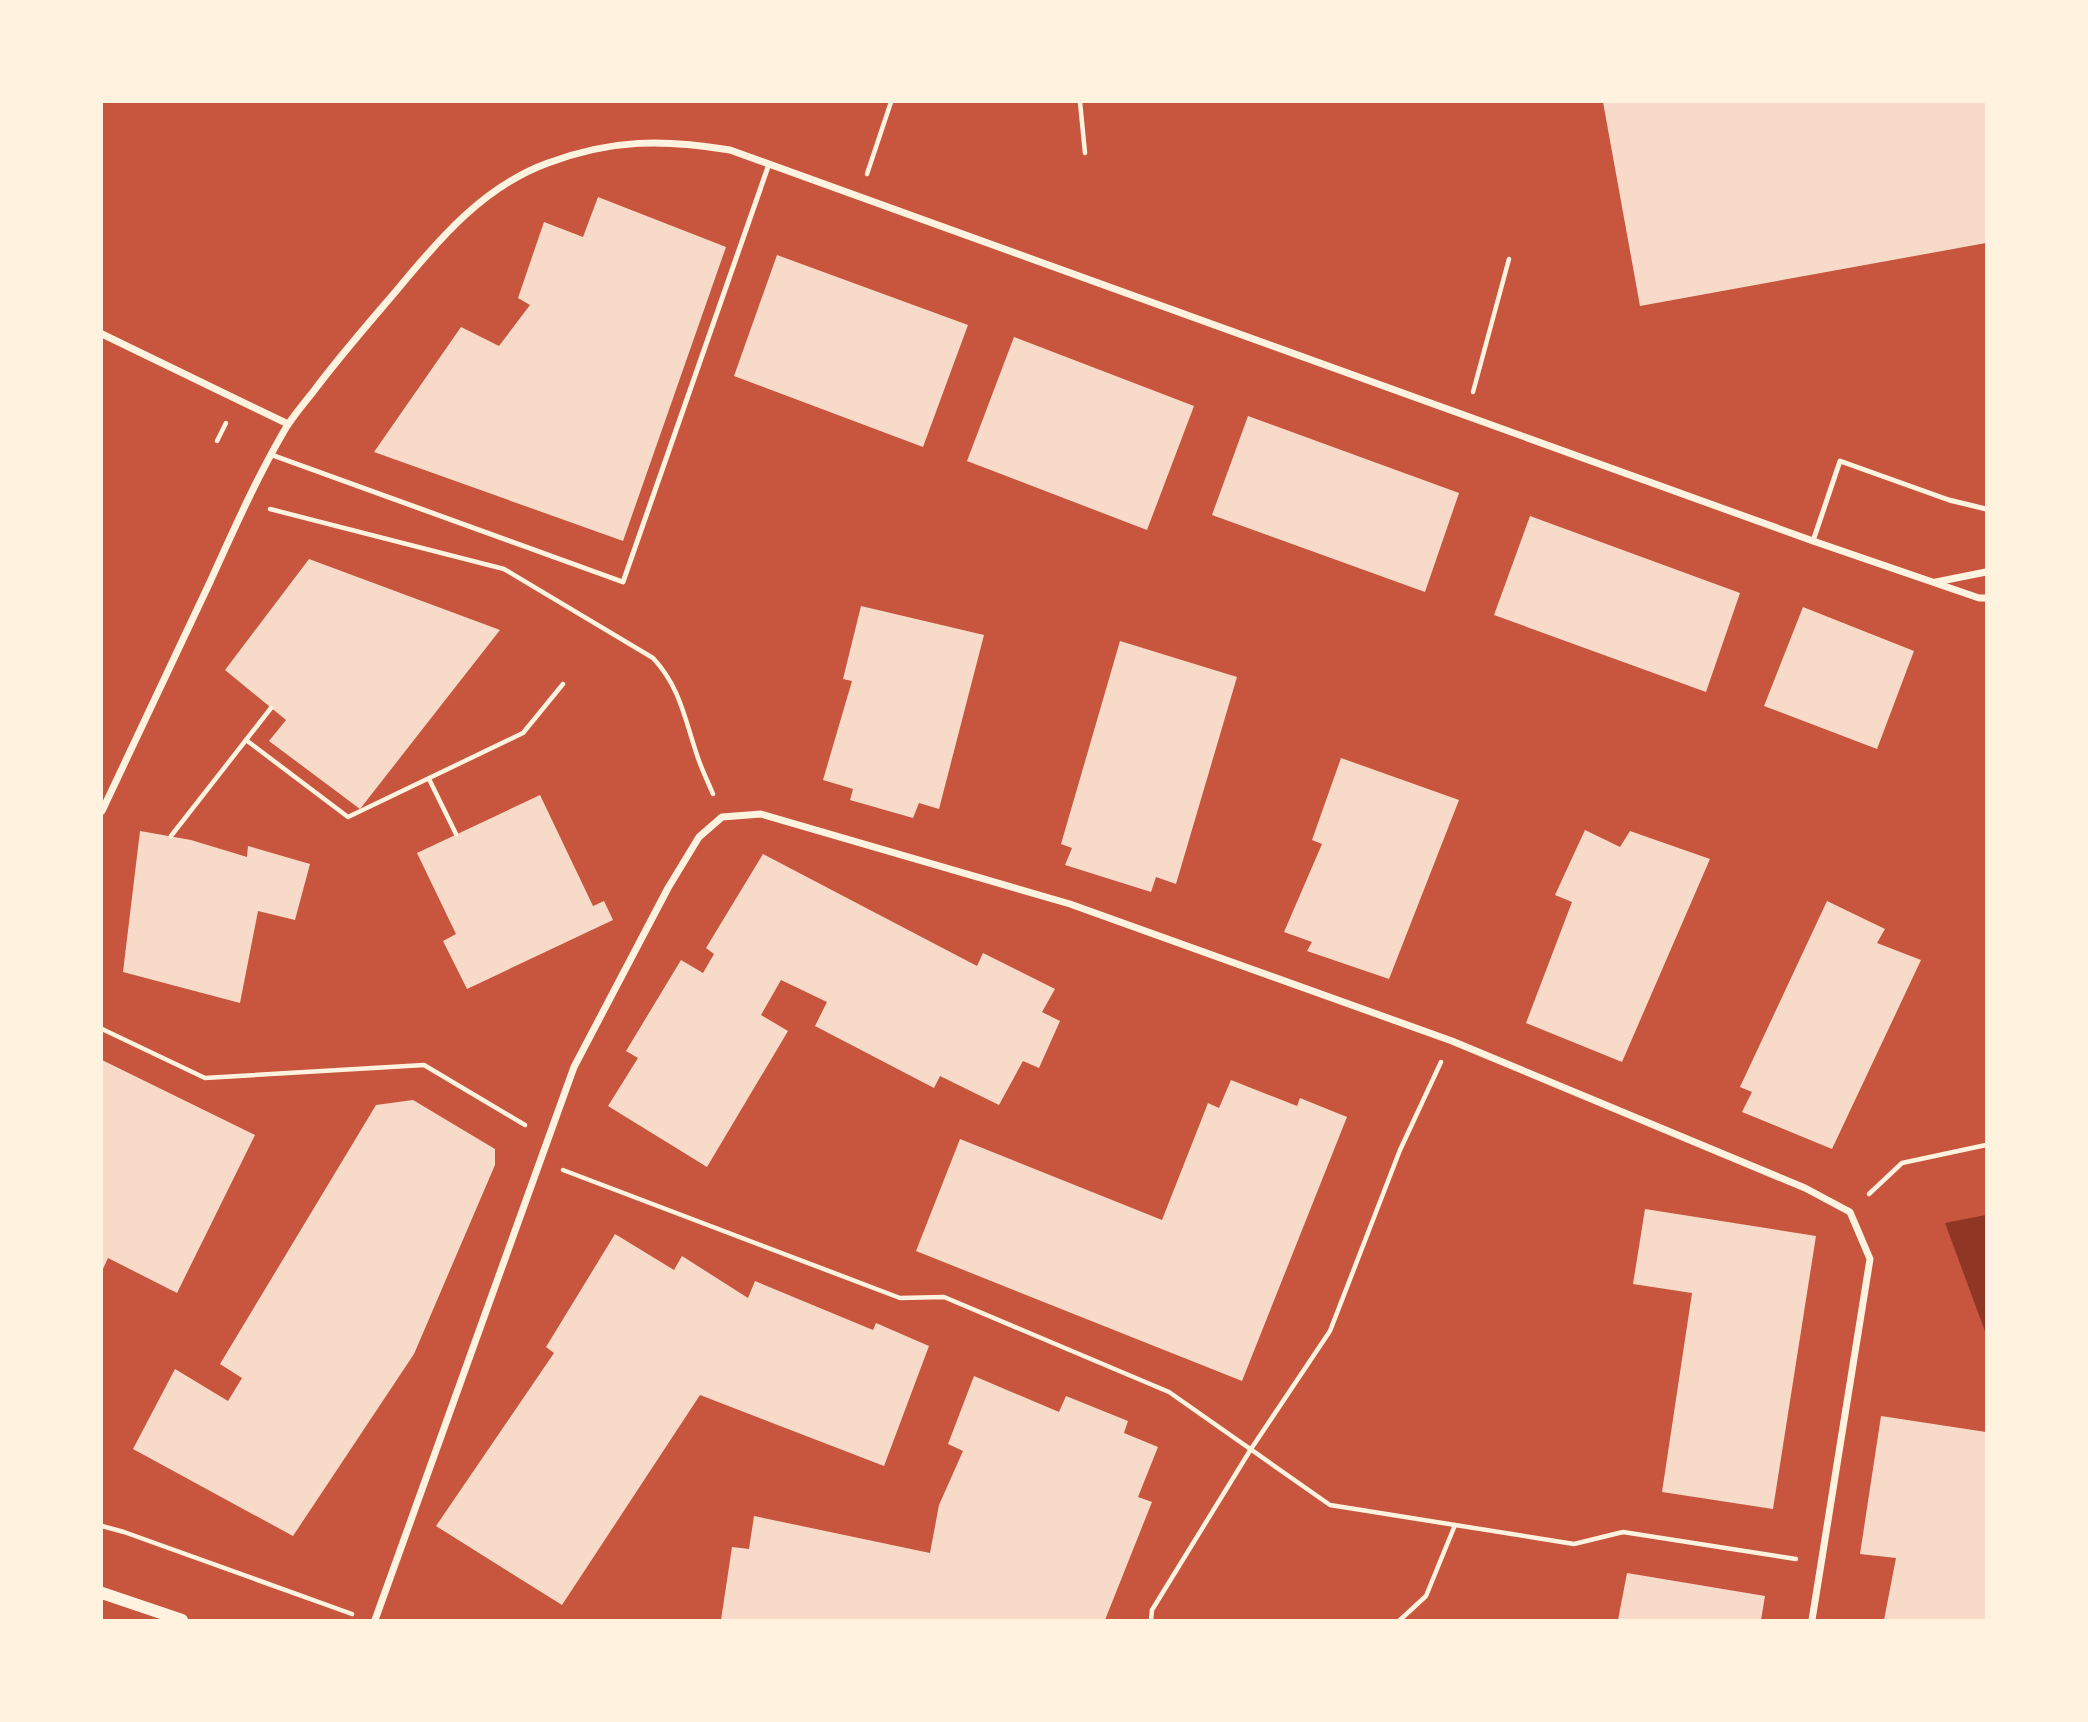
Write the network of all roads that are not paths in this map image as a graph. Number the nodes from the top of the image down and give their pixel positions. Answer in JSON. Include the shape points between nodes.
{"nodes":[{"id":1,"x":769,"y":164,"type":"junction"},
{"id":2,"x":102,"y":334,"type":"edge"},
{"id":3,"x":288,"y":424,"type":"junction"},
{"id":4,"x":272,"y":455,"type":"junction"},
{"id":5,"x":1986,"y":509,"type":"edge"},
{"id":6,"x":1814,"y":541,"type":"junction"},
{"id":7,"x":1986,"y":572,"type":"edge"},
{"id":8,"x":1936,"y":582,"type":"junction"},
{"id":9,"x":1986,"y":598,"type":"edge"},
{"id":10,"x":102,"y":811,"type":"edge"},
{"id":11,"x":102,"y":1593,"type":"edge"},
{"id":12,"x":182,"y":1620,"type":"edge"},
{"id":13,"x":375,"y":1620,"type":"edge"},
{"id":14,"x":1812,"y":1620,"type":"edge"}],
"edges":[{"from":1,"to":3,"type":"street","via":[[730,150],[684,142],[638,142],[591,149],[546,163],[505,184],[468,211],[434,245]]},
{"from":1,"to":4,"type":"lane","via":[[623,582]]},
{"from":1,"to":6,"type":"street"},
{"from":2,"to":3,"type":"street"},
{"from":3,"to":4,"type":"street"},
{"from":4,"to":10,"type":"street"},
{"from":5,"to":6,"type":"lane","via":[[1840,461]]},
{"from":6,"to":8,"type":"street"},
{"from":7,"to":8,"type":"street"},
{"from":8,"to":9,"type":"street"},
{"from":11,"to":12,"type":"street"},
{"from":13,"to":14,"type":"street","via":[[574,1067],[699,837],[722,817],[761,814],[1070,904],[1452,1041],[1805,1188],[1850,1212],[1870,1259]]}]}
